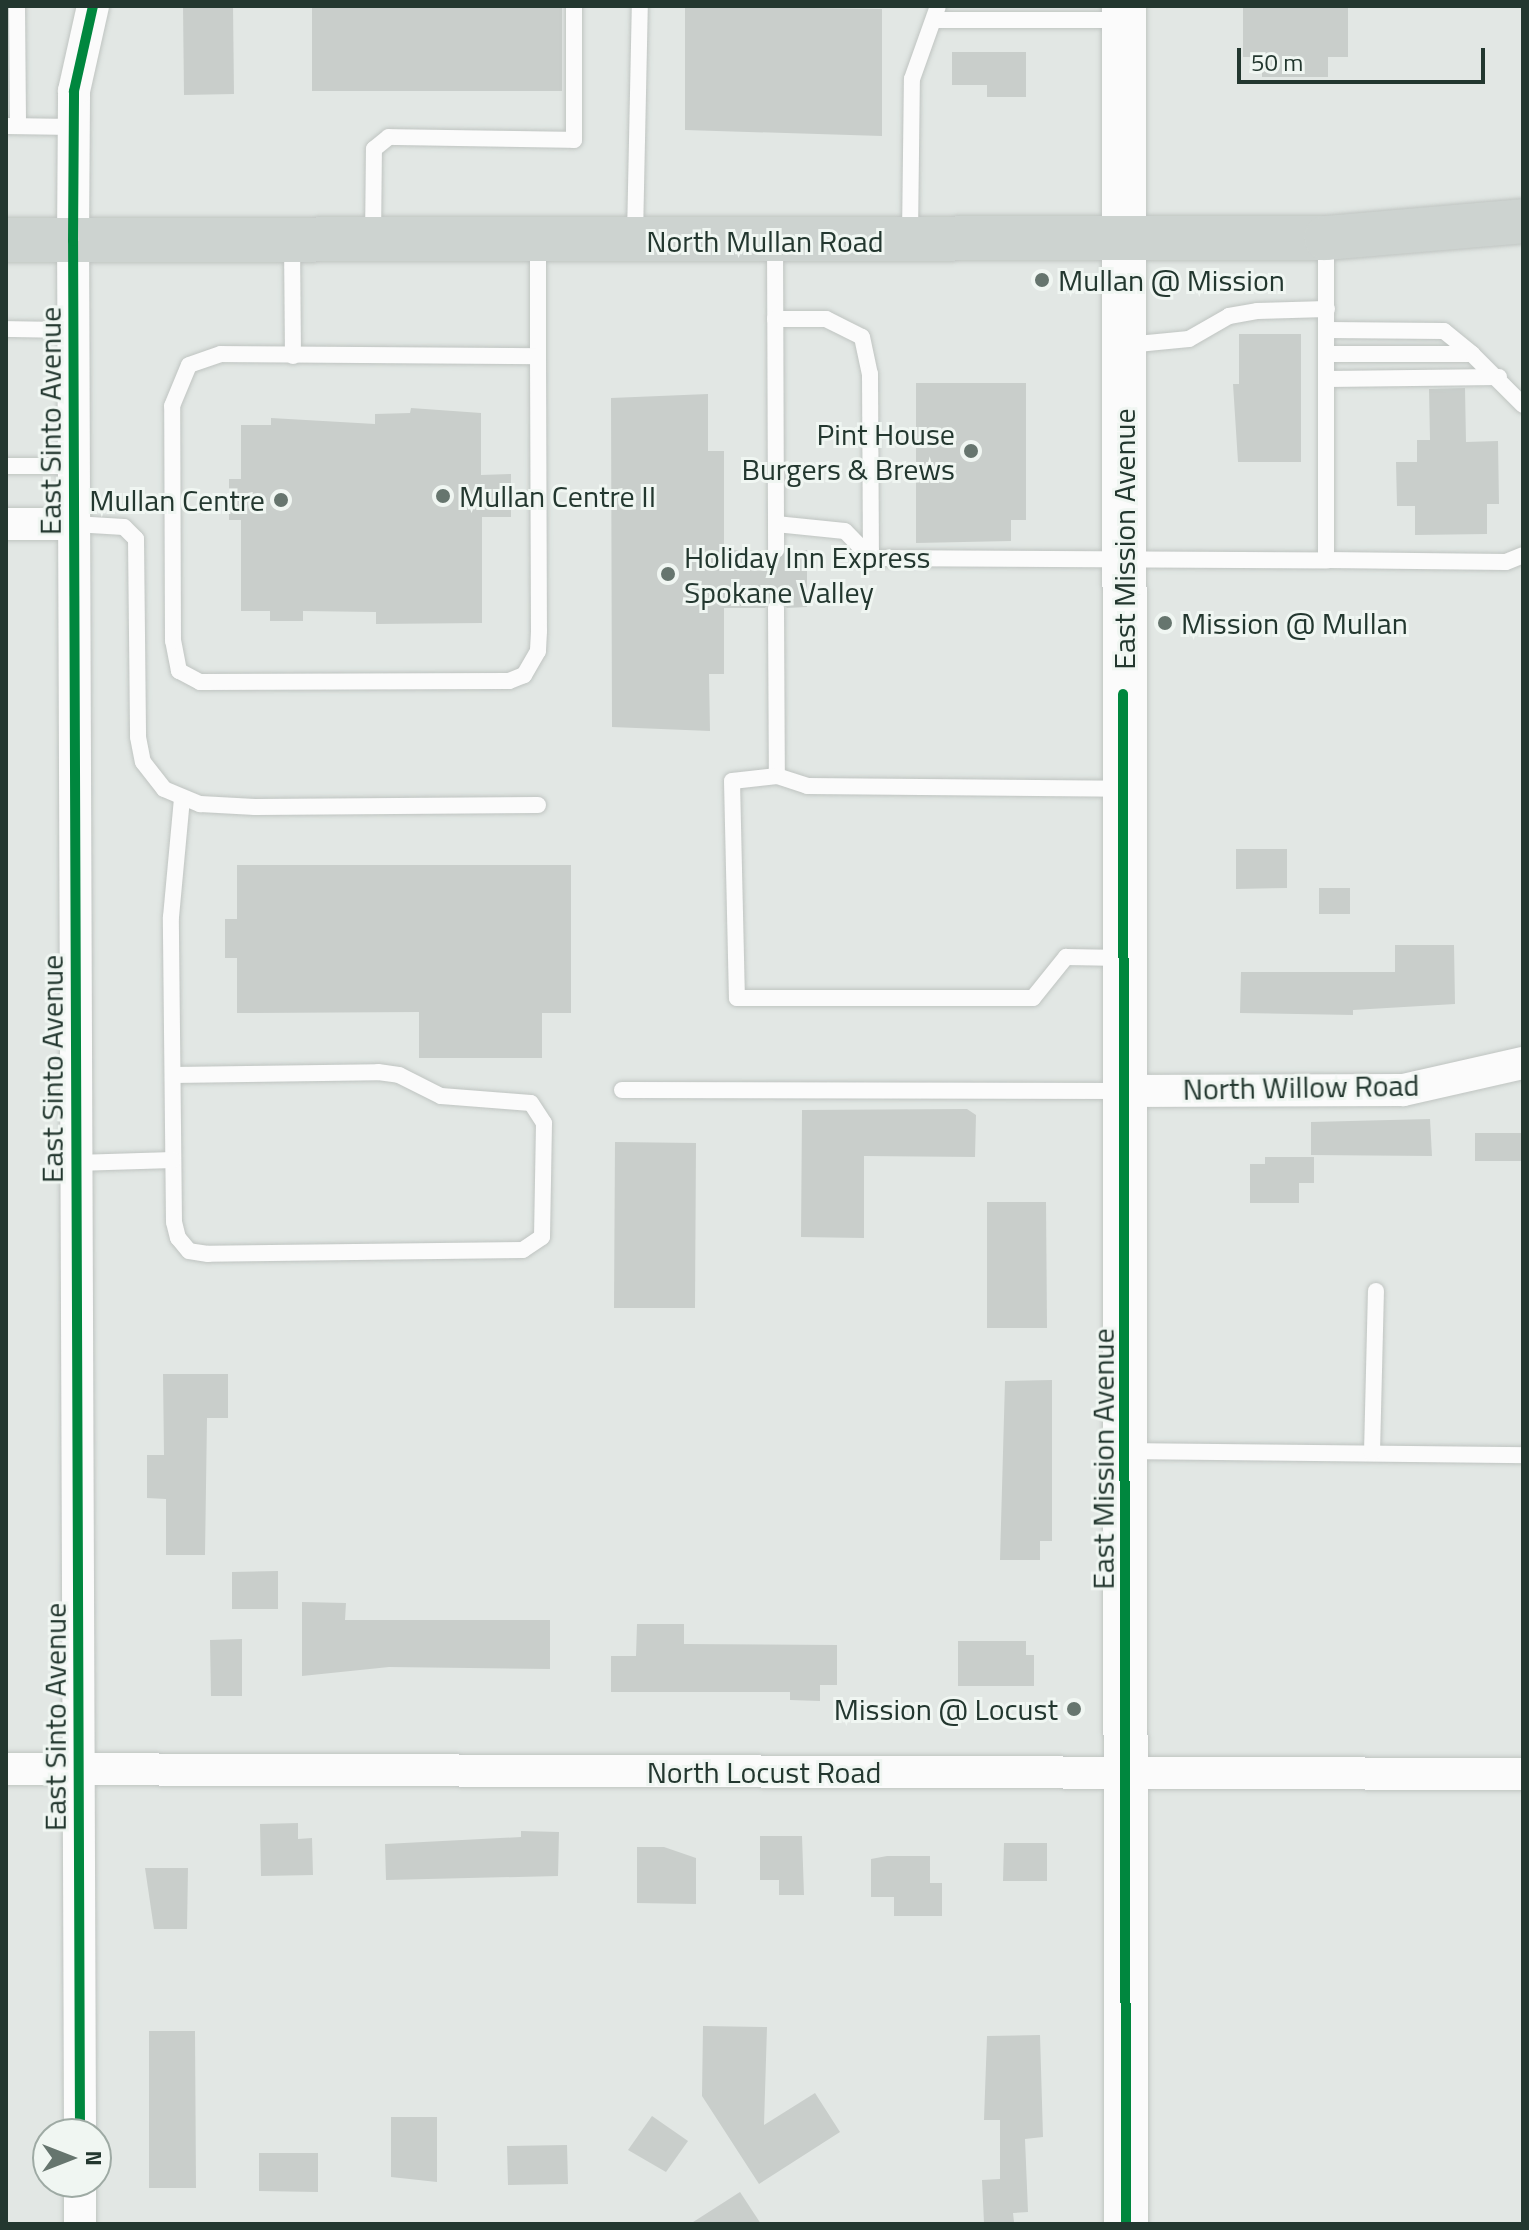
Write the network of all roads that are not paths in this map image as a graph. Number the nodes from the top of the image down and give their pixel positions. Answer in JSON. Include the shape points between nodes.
{"nodes":[{"id":1,"x":17,"y":6,"type":"edge"},
{"id":2,"x":93,"y":6,"type":"edge"},
{"id":3,"x":574,"y":6,"type":"edge"},
{"id":4,"x":640,"y":6,"type":"edge"},
{"id":5,"x":936,"y":13,"type":"edge"},
{"id":6,"x":1124,"y":13,"type":"edge"},
{"id":7,"x":12,"y":126,"type":"edge"},
{"id":8,"x":74,"y":127,"type":"junction"},
{"id":9,"x":1523,"y":221,"type":"edge"},
{"id":10,"x":1326,"y":238,"type":"junction"},
{"id":11,"x":6,"y":240,"type":"edge"},
{"id":12,"x":73,"y":241,"type":"junction"},
{"id":13,"x":292,"y":241,"type":"junction"},
{"id":14,"x":373,"y":241,"type":"junction"},
{"id":15,"x":538,"y":241,"type":"junction"},
{"id":16,"x":635,"y":241,"type":"junction"},
{"id":17,"x":775,"y":241,"type":"junction"},
{"id":18,"x":910,"y":241,"type":"junction"},
{"id":19,"x":1125,"y":241,"type":"junction"},
{"id":20,"x":1327,"y":309,"type":"junction"},
{"id":21,"x":775,"y":319,"type":"junction"},
{"id":22,"x":6,"y":329,"type":"edge"},
{"id":23,"x":73,"y":330,"type":"junction"},
{"id":24,"x":1327,"y":330,"type":"junction"},
{"id":25,"x":1125,"y":345,"type":"junction"},
{"id":26,"x":1328,"y":354,"type":"junction"},
{"id":27,"x":1472,"y":354,"type":"junction"},
{"id":28,"x":293,"y":356,"type":"junction"},
{"id":29,"x":538,"y":356,"type":"junction"},
{"id":30,"x":1499,"y":377,"type":"junction"},
{"id":31,"x":1328,"y":379,"type":"junction"},
{"id":32,"x":1523,"y":405,"type":"edge"},
{"id":33,"x":6,"y":466,"type":"edge"},
{"id":34,"x":75,"y":466,"type":"junction"},
{"id":35,"x":6,"y":524,"type":"edge"},
{"id":36,"x":74,"y":524,"type":"junction"},
{"id":37,"x":776,"y":524,"type":"junction"},
{"id":38,"x":776,"y":550,"type":"dead end"},
{"id":39,"x":1523,"y":555,"type":"edge"},
{"id":40,"x":871,"y":558,"type":"junction"},
{"id":41,"x":1326,"y":560,"type":"junction"},
{"id":42,"x":1124,"y":562,"type":"junction"},
{"id":43,"x":776,"y":608,"type":"dead end"},
{"id":44,"x":777,"y":776,"type":"junction"},
{"id":45,"x":1123,"y":789,"type":"junction"},
{"id":46,"x":182,"y":798,"type":"junction"},
{"id":47,"x":538,"y":805,"type":"dead end"},
{"id":48,"x":1122,"y":958,"type":"junction"},
{"id":49,"x":1523,"y":1063,"type":"edge"},
{"id":50,"x":173,"y":1075,"type":"junction"},
{"id":51,"x":622,"y":1090,"type":"dead end"},
{"id":52,"x":1125,"y":1091,"type":"junction"},
{"id":53,"x":173,"y":1160,"type":"junction"},
{"id":54,"x":76,"y":1163,"type":"junction"},
{"id":55,"x":1376,"y":1291,"type":"dead end"},
{"id":56,"x":1127,"y":1451,"type":"junction"},
{"id":57,"x":1372,"y":1453,"type":"junction"},
{"id":58,"x":1523,"y":1455,"type":"edge"},
{"id":59,"x":6,"y":1769,"type":"edge"},
{"id":60,"x":80,"y":1769,"type":"junction"},
{"id":61,"x":1127,"y":1773,"type":"junction"},
{"id":62,"x":1523,"y":1774,"type":"edge"},
{"id":63,"x":80,"y":2118,"type":"edge"},
{"id":64,"x":80,"y":2198,"type":"edge"},
{"id":65,"x":80,"y":2224,"type":"edge"},
{"id":66,"x":1126,"y":2224,"type":"edge"}],
"edges":[{"from":1,"to":7,"type":"lane"},
{"from":2,"to":8,"type":"street","name":"East Sinto Avenue","via":[[76,76]]},
{"from":3,"to":14,"type":"lane","via":[[574,140],[389,137],[374,149]]},
{"from":4,"to":16,"type":"lane"},
{"from":5,"to":6,"type":"lane"},
{"from":5,"to":18,"type":"lane","via":[[912,79]]},
{"from":6,"to":19,"type":"street","name":"East Mission Avenue"},
{"from":7,"to":8,"type":"lane"},
{"from":8,"to":12,"type":"street","name":"East Sinto Avenue"},
{"from":9,"to":10,"type":"main road","name":"North Mullan Road"},
{"from":10,"to":19,"type":"main road","name":"North Mullan Road"},
{"from":10,"to":20,"type":"lane"},
{"from":11,"to":12,"type":"main road","name":"North Mullan Road"},
{"from":12,"to":13,"type":"main road","name":"North Mullan Road"},
{"from":12,"to":23,"type":"street","name":"East Sinto Avenue"},
{"from":13,"to":14,"type":"main road","name":"North Mullan Road"},
{"from":13,"to":28,"type":"lane"},
{"from":14,"to":15,"type":"main road","name":"North Mullan Road"},
{"from":15,"to":16,"type":"main road","name":"North Mullan Road"},
{"from":15,"to":29,"type":"lane"},
{"from":16,"to":17,"type":"main road","name":"North Mullan Road"},
{"from":17,"to":18,"type":"main road","name":"North Mullan Road"},
{"from":17,"to":21,"type":"lane"},
{"from":18,"to":19,"type":"main road","name":"North Mullan Road"},
{"from":19,"to":25,"type":"street","name":"East Mission Avenue"},
{"from":20,"to":24,"type":"lane"},
{"from":20,"to":25,"type":"lane","via":[[1257,311],[1229,316],[1189,339]]},
{"from":21,"to":37,"type":"lane"},
{"from":21,"to":40,"type":"lane","via":[[826,319],[862,337],[870,374]]},
{"from":22,"to":23,"type":"lane"},
{"from":23,"to":34,"type":"street","name":"East Sinto Avenue"},
{"from":24,"to":26,"type":"lane"},
{"from":24,"to":27,"type":"lane","via":[[1444,331]]},
{"from":25,"to":42,"type":"street","name":"East Mission Avenue"},
{"from":26,"to":27,"type":"lane"},
{"from":26,"to":31,"type":"lane"},
{"from":27,"to":30,"type":"lane"},
{"from":28,"to":29,"type":"lane"},
{"from":28,"to":29,"type":"lane","via":[[221,354],[189,365],[177,382],[172,406],[173,641],[179,671],[188,680],[509,681],[524,675],[538,651],[539,631]]},
{"from":30,"to":31,"type":"lane"},
{"from":30,"to":32,"type":"lane"},
{"from":31,"to":41,"type":"lane"},
{"from":33,"to":34,"type":"lane"},
{"from":34,"to":36,"type":"street","name":"East Sinto Avenue"},
{"from":35,"to":36,"type":"street"},
{"from":36,"to":46,"type":"lane","via":[[124,527],[136,539],[138,737],[154,782]]},
{"from":36,"to":54,"type":"street","name":"East Sinto Avenue"},
{"from":37,"to":38,"type":"lane"},
{"from":37,"to":40,"type":"lane","via":[[845,531]]},
{"from":39,"to":41,"type":"lane","via":[[1506,562]]},
{"from":40,"to":42,"type":"lane"},
{"from":41,"to":42,"type":"lane"},
{"from":42,"to":45,"type":"street","name":"East Mission Avenue"},
{"from":43,"to":44,"type":"lane"},
{"from":44,"to":45,"type":"lane","via":[[807,786]]},
{"from":44,"to":48,"type":"lane","via":[[732,781],[729,846],[737,998],[1033,998],[1066,957]]},
{"from":45,"to":48,"type":"street","name":"East Mission Avenue"},
{"from":46,"to":47,"type":"lane","via":[[255,807]]},
{"from":46,"to":50,"type":"lane","via":[[171,917]]},
{"from":48,"to":52,"type":"street","name":"East Mission Avenue"},
{"from":49,"to":52,"type":"street","name":"North Willow Road","via":[[1403,1090]]},
{"from":50,"to":53,"type":"lane"},
{"from":50,"to":53,"type":"lane","via":[[378,1072],[399,1075],[441,1096],[531,1103],[544,1123],[542,1237],[523,1250],[189,1251],[174,1222]]},
{"from":51,"to":52,"type":"lane"},
{"from":52,"to":56,"type":"street","name":"East Mission Avenue"},
{"from":53,"to":54,"type":"lane"},
{"from":54,"to":60,"type":"street","name":"East Sinto Avenue"},
{"from":55,"to":57,"type":"lane"},
{"from":56,"to":57,"type":"lane"},
{"from":56,"to":61,"type":"street","name":"East Mission Avenue"},
{"from":57,"to":58,"type":"lane"},
{"from":59,"to":60,"type":"street","name":"North Locust Road"},
{"from":60,"to":61,"type":"street","name":"North Locust Road"},
{"from":60,"to":63,"type":"street","name":"East Sinto Avenue"},
{"from":61,"to":62,"type":"street","name":"North Locust Road"},
{"from":61,"to":66,"type":"street","name":"East Mission Avenue"},
{"from":64,"to":65,"type":"street"}]}
